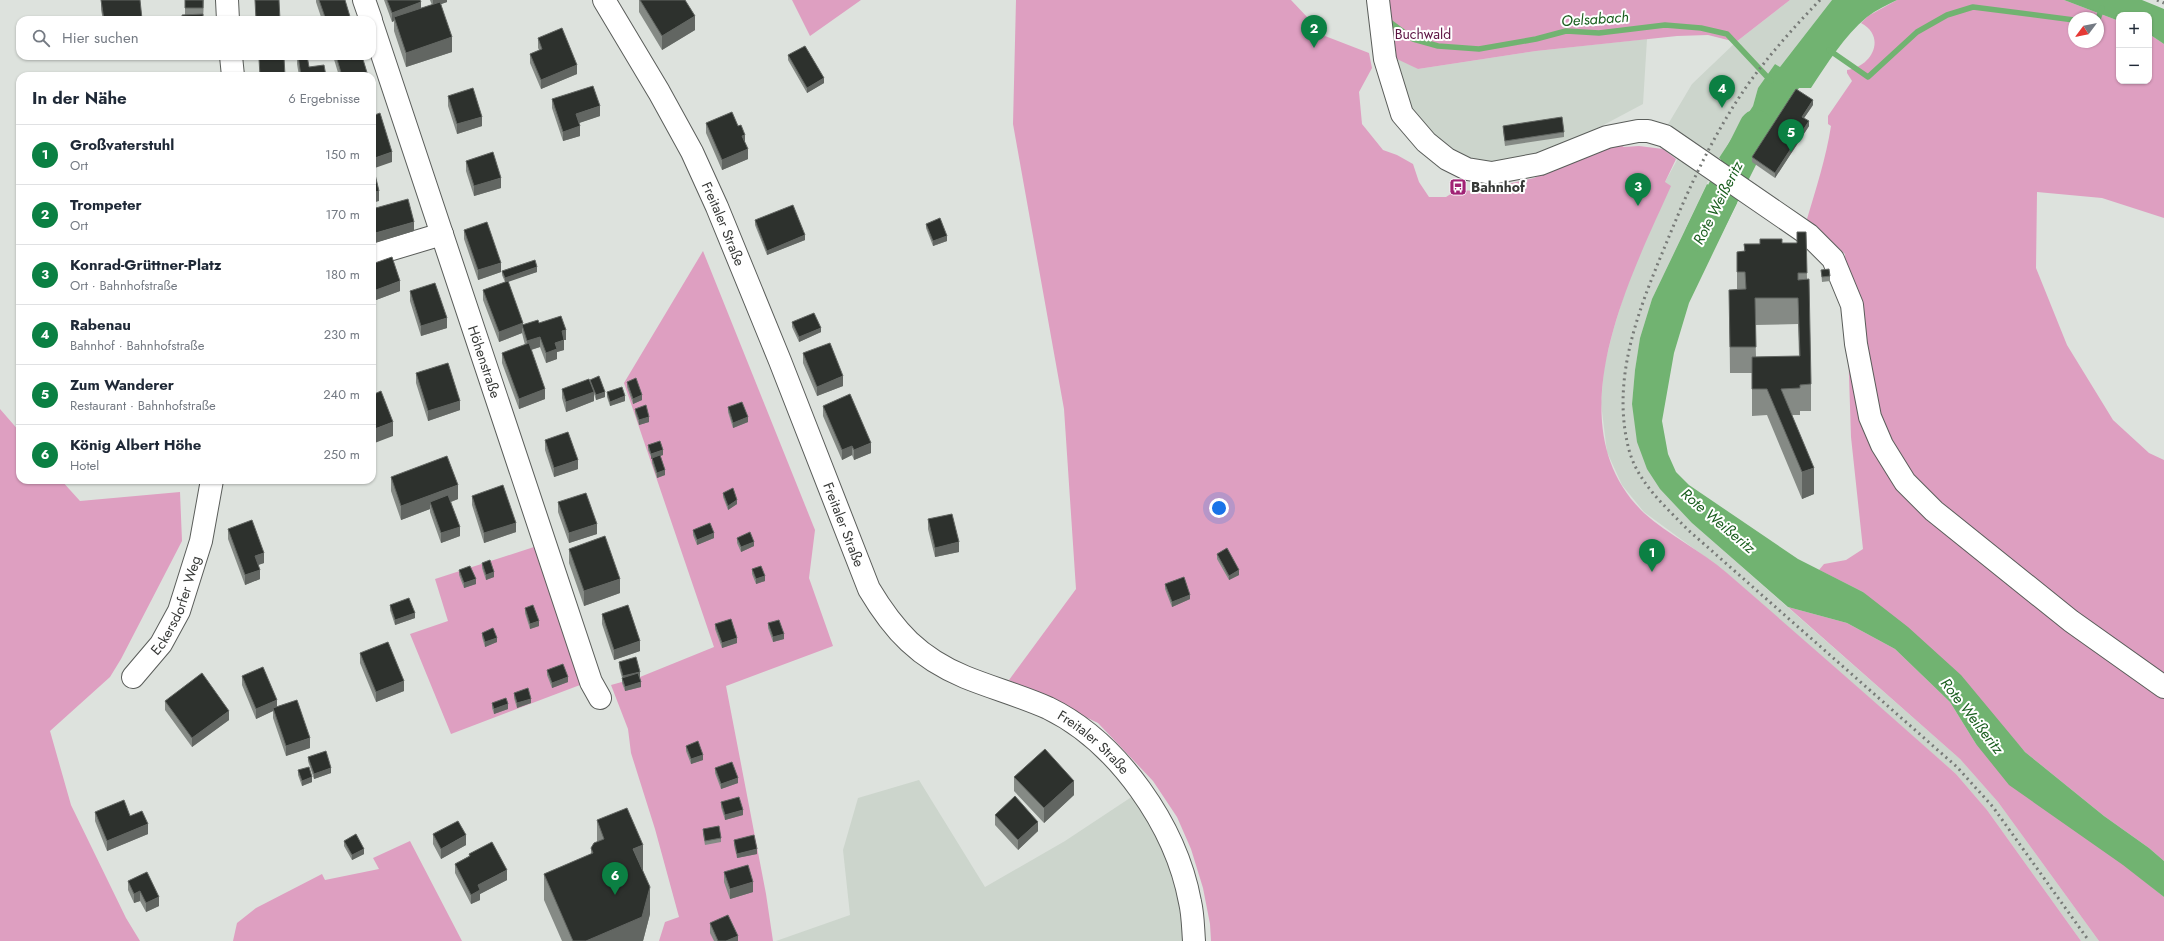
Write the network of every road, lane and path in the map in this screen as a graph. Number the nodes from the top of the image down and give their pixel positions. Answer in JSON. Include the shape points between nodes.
{"nodes":[{"id":1,"x":227,"y":0,"type":"edge"},
{"id":2,"x":364,"y":0,"type":"edge"},
{"id":3,"x":604,"y":0,"type":"edge"},
{"id":4,"x":1378,"y":1,"type":"edge"},
{"id":5,"x":228,"y":16,"type":"edge"},
{"id":6,"x":370,"y":16,"type":"edge"},
{"id":7,"x":376,"y":36,"type":"edge"},
{"id":8,"x":231,"y":60,"type":"edge"},
{"id":9,"x":233,"y":72,"type":"edge"},
{"id":10,"x":442,"y":234,"type":"junction"},
{"id":11,"x":376,"y":254,"type":"edge"},
{"id":12,"x":211,"y":484,"type":"edge"},
{"id":13,"x":133,"y":677,"type":"dead end"},
{"id":14,"x":2164,"y":687,"type":"edge"},
{"id":15,"x":600,"y":698,"type":"dead end"},
{"id":16,"x":1194,"y":941,"type":"edge"}],
"edges":[{"from":1,"to":5,"type":"street"},
{"from":2,"to":6,"type":"street"},
{"from":3,"to":16,"type":"street","name":"Freitaler Straße","via":[[692,152],[780,361],[869,589],[886,617],[910,643],[932,660],[964,677],[1048,708],[1098,742],[1123,766],[1161,822],[1172,846],[1191,902]]},
{"from":4,"to":14,"type":"street","via":[[1385,59],[1402,114],[1426,142],[1446,159],[1467,169],[1492,173],[1540,164],[1607,137],[1648,131],[1665,136],[1809,235],[1833,259],[1841,275],[1852,305],[1856,344],[1870,417],[1882,445],[1905,482],[1934,511],[2071,621]]},
{"from":7,"to":10,"type":"street","name":"Höhenstraße"},
{"from":8,"to":9,"type":"street"},
{"from":10,"to":11,"type":"street"},
{"from":10,"to":15,"type":"street","name":"Höhenstraße","via":[[591,682]]},
{"from":12,"to":13,"type":"street","name":"Eckersdorfer Weg","via":[[204,526],[179,612],[161,644]]}]}
